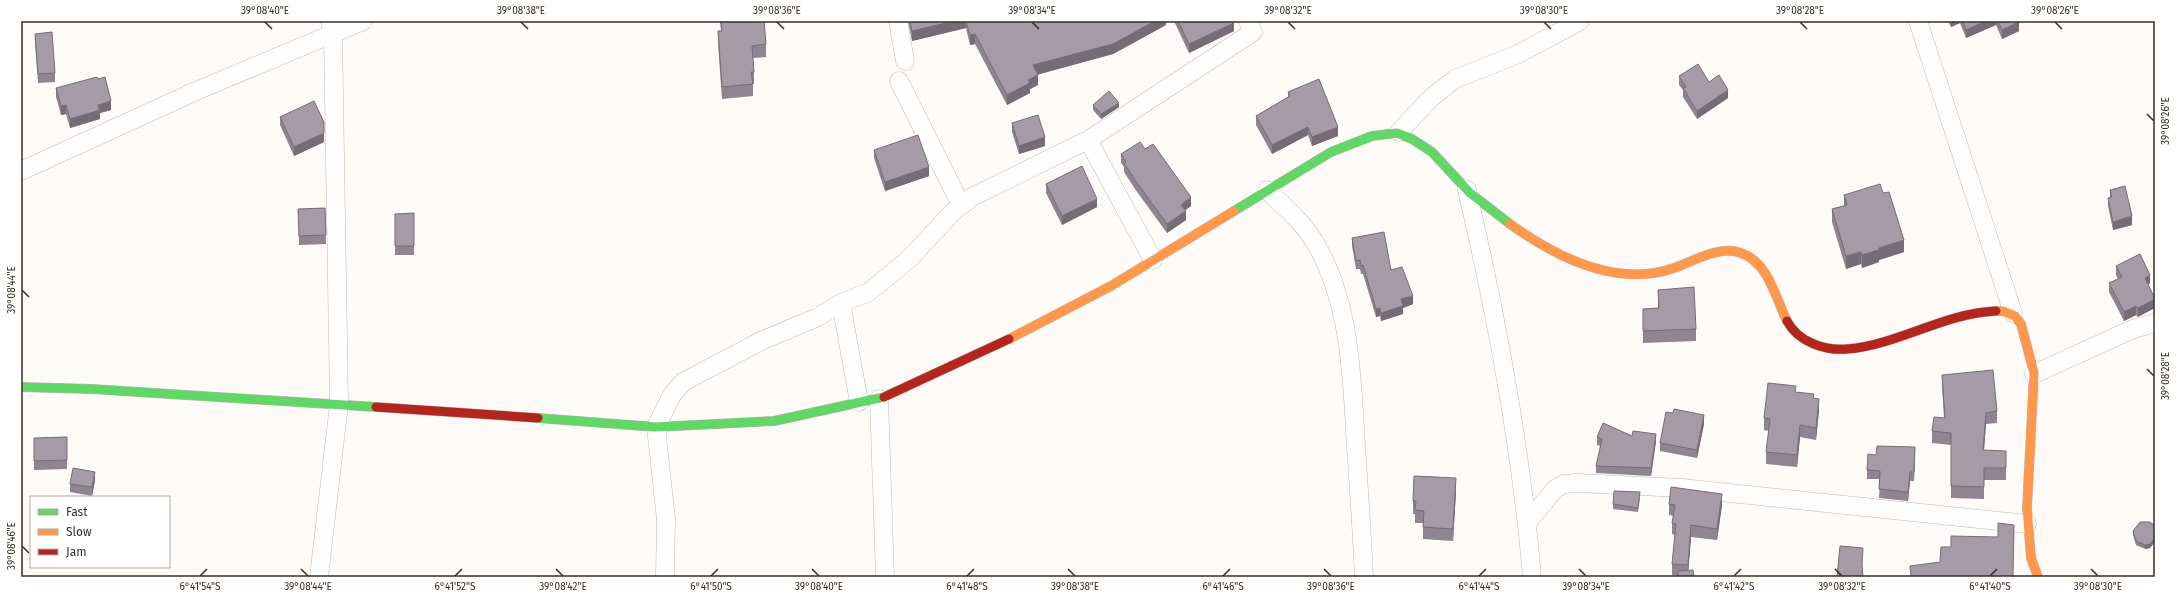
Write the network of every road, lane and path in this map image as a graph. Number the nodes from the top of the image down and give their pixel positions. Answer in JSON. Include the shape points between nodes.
{"nodes":[{"id":1,"x":363,"y":21,"type":"edge"},
{"id":2,"x":898,"y":21,"type":"edge"},
{"id":3,"x":1248,"y":21,"type":"edge"},
{"id":4,"x":1580,"y":21,"type":"edge"},
{"id":5,"x":1918,"y":21,"type":"edge"},
{"id":6,"x":332,"y":27,"type":"edge"},
{"id":7,"x":906,"y":61,"type":"dead end"},
{"id":8,"x":899,"y":81,"type":"dead end"},
{"id":9,"x":1399,"y":132,"type":"junction"},
{"id":10,"x":1088,"y":140,"type":"junction"},
{"id":11,"x":21,"y":171,"type":"edge"},
{"id":12,"x":1267,"y":190,"type":"junction"},
{"id":13,"x":1467,"y":190,"type":"junction"},
{"id":14,"x":961,"y":205,"type":"junction"},
{"id":15,"x":1153,"y":260,"type":"junction"},
{"id":16,"x":841,"y":303,"type":"junction"},
{"id":17,"x":2013,"y":313,"type":"junction"},
{"id":18,"x":2155,"y":323,"type":"edge"},
{"id":19,"x":2034,"y":374,"type":"junction"},
{"id":20,"x":21,"y":387,"type":"edge"},
{"id":21,"x":880,"y":399,"type":"junction"},
{"id":22,"x":858,"y":402,"type":"junction"},
{"id":23,"x":340,"y":404,"type":"junction"},
{"id":24,"x":656,"y":427,"type":"junction"},
{"id":25,"x":1528,"y":523,"type":"junction"},
{"id":26,"x":2027,"y":524,"type":"junction"},
{"id":27,"x":319,"y":577,"type":"edge"},
{"id":28,"x":665,"y":577,"type":"edge"},
{"id":29,"x":885,"y":577,"type":"edge"},
{"id":30,"x":1364,"y":577,"type":"edge"},
{"id":31,"x":1532,"y":577,"type":"edge"},
{"id":32,"x":2038,"y":577,"type":"edge"}],
"edges":[{"from":1,"to":6,"type":"street"},
{"from":2,"to":7,"type":"street"},
{"from":3,"to":10,"type":"street","via":[[1253,32]]},
{"from":4,"to":9,"type":"street","via":[[1516,55],[1455,79],[1431,98]]},
{"from":5,"to":17,"type":"street"},
{"from":6,"to":11,"type":"street"},
{"from":6,"to":23,"type":"street"},
{"from":8,"to":14,"type":"street"},
{"from":9,"to":12,"type":"street","via":[[1370,137],[1331,152]]},
{"from":9,"to":13,"type":"street","via":[[1427,148]]},
{"from":10,"to":14,"type":"street","via":[[972,197]]},
{"from":10,"to":15,"type":"street"},
{"from":12,"to":15,"type":"street"},
{"from":12,"to":30,"type":"street","via":[[1294,216],[1317,245],[1332,276],[1343,317],[1353,389]]},
{"from":13,"to":17,"type":"street","via":[[1514,228],[1558,253],[1595,269],[1632,276],[1666,271],[1724,251],[1741,252],[1761,264],[1774,289],[1783,316],[1798,336],[1817,346],[1848,350],[1979,311],[1997,310]]},
{"from":13,"to":25,"type":"street","via":[[1501,343]]},
{"from":14,"to":16,"type":"street","via":[[892,274],[869,292]]},
{"from":15,"to":21,"type":"street","via":[[1077,305],[988,350]]},
{"from":16,"to":22,"type":"street"},
{"from":16,"to":24,"type":"street","via":[[818,317],[763,340],[683,382],[672,395]]},
{"from":17,"to":19,"type":"street","via":[[2023,326]]},
{"from":18,"to":19,"type":"street","via":[[2133,329]]},
{"from":19,"to":26,"type":"street"},
{"from":20,"to":23,"type":"street"},
{"from":21,"to":22,"type":"street"},
{"from":21,"to":29,"type":"street"},
{"from":22,"to":24,"type":"street","via":[[774,421]]},
{"from":23,"to":24,"type":"street"},
{"from":23,"to":27,"type":"street"},
{"from":24,"to":28,"type":"street","via":[[666,519]]},
{"from":25,"to":26,"type":"street","via":[[1555,489],[1564,484],[1577,483],[1682,488]]},
{"from":25,"to":31,"type":"street"},
{"from":26,"to":32,"type":"street","via":[[2033,568]]}]}
